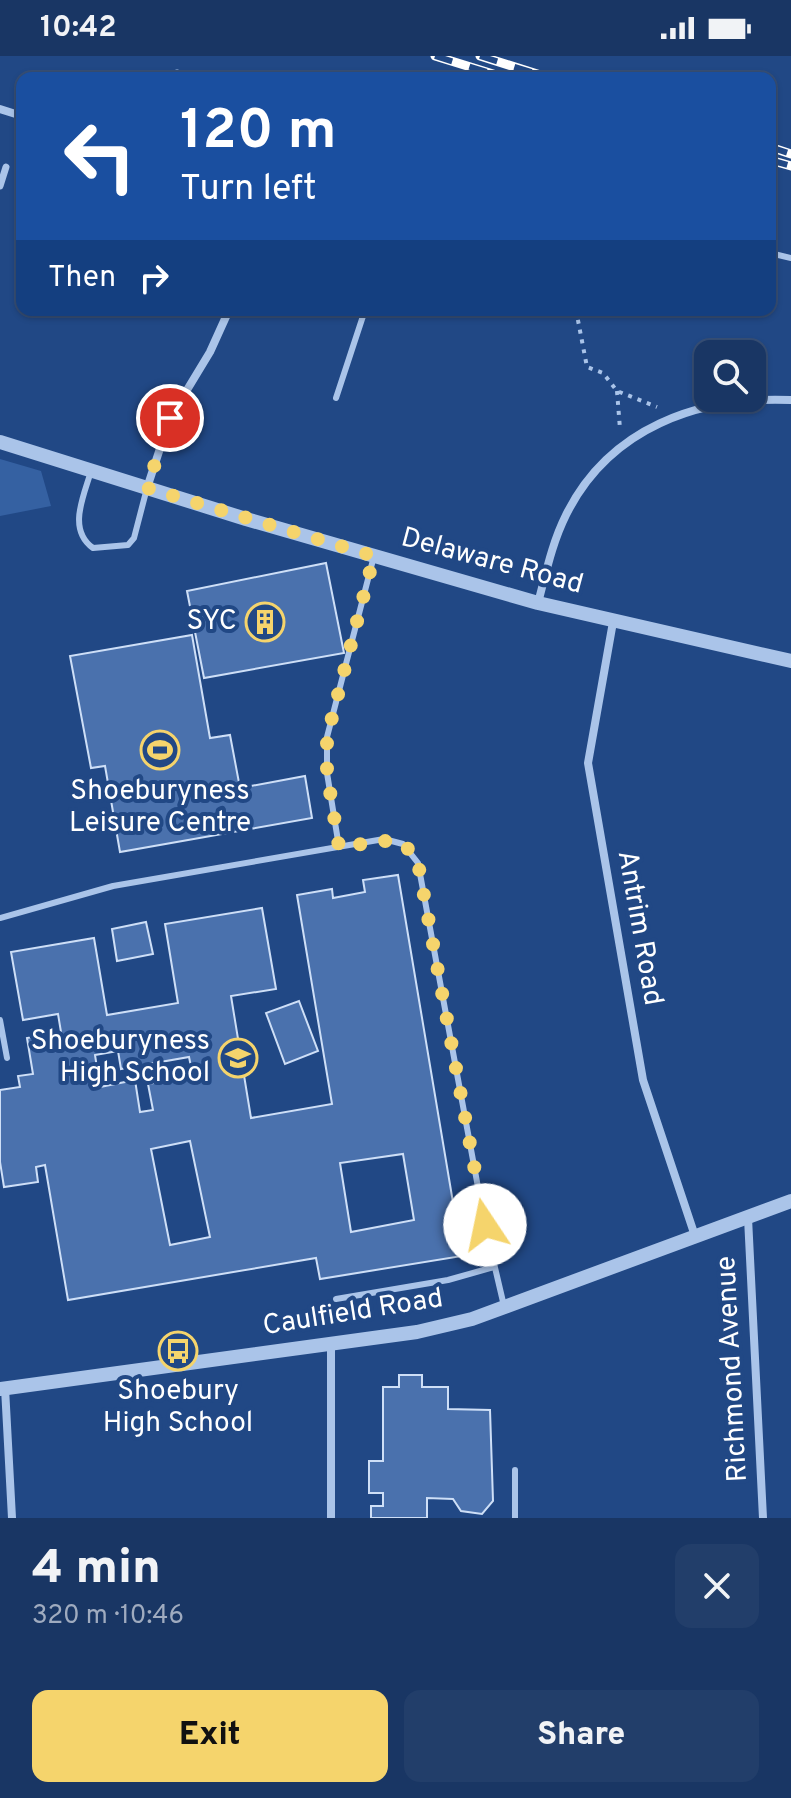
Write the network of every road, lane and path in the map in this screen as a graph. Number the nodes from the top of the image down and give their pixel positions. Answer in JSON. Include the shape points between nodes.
{"nodes":[{"id":1,"x":6,"y":167,"type":"dead end"},
{"id":2,"x":0,"y":186,"type":"edge"},
{"id":3,"x":226,"y":316,"type":"edge"},
{"id":4,"x":363,"y":316,"type":"edge"},
{"id":5,"x":577,"y":316,"type":"edge"},
{"id":6,"x":617,"y":391,"type":"junction"},
{"id":7,"x":336,"y":398,"type":"dead end"},
{"id":8,"x":791,"y":400,"type":"edge"},
{"id":9,"x":675,"y":414,"type":"junction"},
{"id":10,"x":0,"y":442,"type":"edge"},
{"id":11,"x":620,"y":444,"type":"junction"},
{"id":12,"x":91,"y":471,"type":"junction"},
{"id":13,"x":147,"y":488,"type":"junction"},
{"id":14,"x":374,"y":556,"type":"junction"},
{"id":15,"x":538,"y":603,"type":"junction"},
{"id":16,"x":613,"y":622,"type":"junction"},
{"id":17,"x":791,"y":661,"type":"edge"},
{"id":18,"x":339,"y":847,"type":"junction"},
{"id":19,"x":0,"y":918,"type":"edge"},
{"id":20,"x":0,"y":1020,"type":"edge"},
{"id":21,"x":7,"y":1058,"type":"dead end"},
{"id":22,"x":791,"y":1201,"type":"edge"},
{"id":23,"x":748,"y":1218,"type":"junction"},
{"id":24,"x":695,"y":1236,"type":"junction"},
{"id":25,"x":494,"y":1267,"type":"junction"},
{"id":26,"x":336,"y":1299,"type":"dead end"},
{"id":27,"x":504,"y":1307,"type":"junction"},
{"id":28,"x":331,"y":1345,"type":"junction"},
{"id":29,"x":3,"y":1389,"type":"edge"},
{"id":30,"x":515,"y":1470,"type":"dead end"},
{"id":31,"x":12,"y":1518,"type":"edge"},
{"id":32,"x":331,"y":1518,"type":"edge"},
{"id":33,"x":515,"y":1518,"type":"edge"},
{"id":34,"x":763,"y":1518,"type":"edge"}],
"edges":[{"from":1,"to":2,"type":"street"},
{"from":3,"to":13,"type":"street","via":[[170,418]]},
{"from":4,"to":7,"type":"lane"},
{"from":5,"to":6,"type":"path","via":[[587,367],[603,373]]},
{"from":6,"to":9,"type":"path"},
{"from":6,"to":11,"type":"path"},
{"from":8,"to":9,"type":"street","via":[[743,400]]},
{"from":9,"to":11,"type":"street"},
{"from":10,"to":12,"type":"street","name":"Delaware Road"},
{"from":11,"to":15,"type":"street","via":[[594,471],[566,516]]},
{"from":12,"to":13,"type":"street","name":"Delaware Road"},
{"from":12,"to":13,"type":"lane","via":[[78,524],[82,541],[93,548],[128,545]]},
{"from":13,"to":14,"type":"street","name":"Delaware Road"},
{"from":14,"to":15,"type":"street","name":"Delaware Road"},
{"from":14,"to":18,"type":"lane","via":[[327,737]]},
{"from":15,"to":16,"type":"street","name":"Delaware Road"},
{"from":16,"to":17,"type":"street","name":"Delaware Road"},
{"from":16,"to":24,"type":"street","name":"Antrim Road","via":[[588,763],[643,1080]]},
{"from":18,"to":19,"type":"lane","via":[[113,886]]},
{"from":18,"to":25,"type":"lane","via":[[394,840],[413,852],[418,863]]},
{"from":20,"to":21,"type":"lane"},
{"from":22,"to":23,"type":"street","name":"Caulfield Road"},
{"from":23,"to":24,"type":"street","name":"Caulfield Road"},
{"from":23,"to":34,"type":"street","name":"Richmond Avenue"},
{"from":24,"to":27,"type":"street","name":"Caulfield Road"},
{"from":25,"to":26,"type":"lane"},
{"from":25,"to":27,"type":"lane"},
{"from":27,"to":28,"type":"street","name":"Caulfield Road","via":[[417,1332]]},
{"from":28,"to":29,"type":"street","name":"Caulfield Road"},
{"from":28,"to":32,"type":"street"},
{"from":29,"to":31,"type":"street"},
{"from":30,"to":33,"type":"lane"}]}
